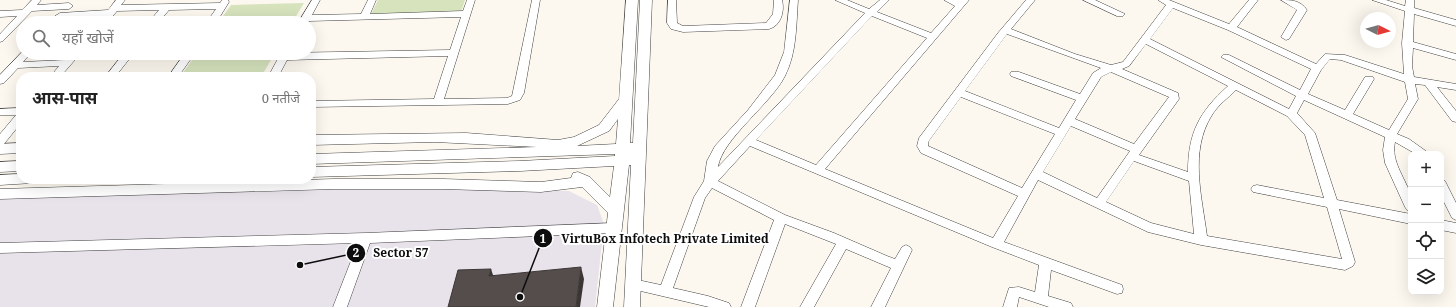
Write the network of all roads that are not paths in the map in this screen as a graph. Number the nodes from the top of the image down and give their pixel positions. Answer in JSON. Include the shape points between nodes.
{"nodes":[{"id":1,"x":37,"y":0,"type":"edge"},
{"id":2,"x":121,"y":0,"type":"edge"},
{"id":3,"x":316,"y":0,"type":"edge"},
{"id":4,"x":372,"y":0,"type":"edge"},
{"id":5,"x":471,"y":0,"type":"edge"},
{"id":6,"x":536,"y":0,"type":"edge"},
{"id":7,"x":632,"y":0,"type":"edge"},
{"id":8,"x":646,"y":0,"type":"edge"},
{"id":9,"x":672,"y":0,"type":"edge"},
{"id":10,"x":778,"y":0,"type":"edge"},
{"id":11,"x":794,"y":0,"type":"edge"},
{"id":12,"x":840,"y":0,"type":"edge"},
{"id":13,"x":885,"y":0,"type":"edge"},
{"id":14,"x":948,"y":0,"type":"edge"},
{"id":15,"x":1032,"y":0,"type":"edge"},
{"id":16,"x":1087,"y":0,"type":"edge"},
{"id":17,"x":1253,"y":0,"type":"edge"},
{"id":18,"x":1285,"y":0,"type":"edge"},
{"id":19,"x":1376,"y":0,"type":"edge"},
{"id":20,"x":963,"y":2,"type":"edge"},
{"id":21,"x":1167,"y":2,"type":"edge"},
{"id":22,"x":72,"y":3,"type":"edge"},
{"id":23,"x":225,"y":3,"type":"edge"},
{"id":24,"x":1409,"y":5,"type":"edge"},
{"id":25,"x":166,"y":7,"type":"junction"},
{"id":26,"x":27,"y":11,"type":"junction"},
{"id":27,"x":112,"y":11,"type":"junction"},
{"id":28,"x":871,"y":12,"type":"junction"},
{"id":29,"x":0,"y":14,"type":"edge"},
{"id":30,"x":466,"y":14,"type":"junction"},
{"id":31,"x":1120,"y":14,"type":"dead end"},
{"id":32,"x":21,"y":16,"type":"edge"},
{"id":33,"x":61,"y":16,"type":"edge"},
{"id":34,"x":81,"y":16,"type":"edge"},
{"id":35,"x":108,"y":16,"type":"edge"},
{"id":36,"x":159,"y":16,"type":"edge"},
{"id":37,"x":216,"y":16,"type":"edge"},
{"id":38,"x":308,"y":16,"type":"edge"},
{"id":39,"x":364,"y":17,"type":"junction"},
{"id":40,"x":316,"y":20,"type":"edge"},
{"id":41,"x":16,"y":21,"type":"edge"},
{"id":42,"x":1456,"y":23,"type":"edge"},
{"id":43,"x":1231,"y":28,"type":"junction"},
{"id":44,"x":1005,"y":30,"type":"junction"},
{"id":45,"x":4,"y":31,"type":"edge"},
{"id":46,"x":933,"y":37,"type":"junction"},
{"id":47,"x":1286,"y":37,"type":"dead end"},
{"id":48,"x":0,"y":38,"type":"edge"},
{"id":49,"x":1145,"y":40,"type":"junction"},
{"id":50,"x":1407,"y":43,"type":"junction"},
{"id":51,"x":454,"y":52,"type":"junction"},
{"id":52,"x":316,"y":54,"type":"edge"},
{"id":53,"x":1456,"y":56,"type":"edge"},
{"id":54,"x":1226,"y":57,"type":"dead end"},
{"id":55,"x":20,"y":60,"type":"edge"},
{"id":56,"x":70,"y":60,"type":"edge"},
{"id":57,"x":123,"y":60,"type":"edge"},
{"id":58,"x":185,"y":60,"type":"edge"},
{"id":59,"x":282,"y":60,"type":"edge"},
{"id":60,"x":67,"y":63,"type":"junction"},
{"id":61,"x":14,"y":66,"type":"junction"},
{"id":62,"x":1113,"y":68,"type":"junction"},
{"id":63,"x":1316,"y":68,"type":"junction"},
{"id":64,"x":59,"y":72,"type":"edge"},
{"id":65,"x":114,"y":72,"type":"edge"},
{"id":66,"x":177,"y":72,"type":"edge"},
{"id":67,"x":276,"y":72,"type":"edge"},
{"id":68,"x":1014,"y":74,"type":"dead end"},
{"id":69,"x":1369,"y":79,"type":"dead end"},
{"id":70,"x":1410,"y":80,"type":"junction"},
{"id":71,"x":0,"y":81,"type":"edge"},
{"id":72,"x":1429,"y":84,"type":"junction"},
{"id":73,"x":1235,"y":85,"type":"junction"},
{"id":74,"x":1456,"y":87,"type":"edge"},
{"id":75,"x":959,"y":92,"type":"junction"},
{"id":76,"x":1302,"y":95,"type":"junction"},
{"id":77,"x":626,"y":99,"type":"junction"},
{"id":78,"x":1082,"y":99,"type":"junction"},
{"id":79,"x":438,"y":102,"type":"junction"},
{"id":80,"x":316,"y":104,"type":"edge"},
{"id":81,"x":16,"y":111,"type":"edge"},
{"id":82,"x":0,"y":112,"type":"edge"},
{"id":83,"x":1291,"y":114,"type":"junction"},
{"id":84,"x":1346,"y":115,"type":"junction"},
{"id":85,"x":1456,"y":118,"type":"edge"},
{"id":86,"x":1070,"y":121,"type":"junction"},
{"id":87,"x":16,"y":122,"type":"edge"},
{"id":88,"x":1062,"y":133,"type":"junction"},
{"id":89,"x":1391,"y":136,"type":"junction"},
{"id":90,"x":316,"y":140,"type":"edge"},
{"id":91,"x":0,"y":141,"type":"edge"},
{"id":92,"x":750,"y":142,"type":"junction"},
{"id":93,"x":558,"y":145,"type":"junction"},
{"id":94,"x":16,"y":148,"type":"edge"},
{"id":95,"x":0,"y":149,"type":"edge"},
{"id":96,"x":1419,"y":151,"type":"edge"},
{"id":97,"x":1134,"y":153,"type":"junction"},
{"id":98,"x":638,"y":154,"type":"junction"},
{"id":99,"x":622,"y":155,"type":"junction"},
{"id":100,"x":316,"y":159,"type":"edge"},
{"id":101,"x":521,"y":160,"type":"junction"},
{"id":102,"x":16,"y":166,"type":"edge"},
{"id":103,"x":0,"y":167,"type":"edge"},
{"id":104,"x":817,"y":171,"type":"junction"},
{"id":105,"x":316,"y":172,"type":"edge"},
{"id":106,"x":1036,"y":174,"type":"junction"},
{"id":107,"x":16,"y":179,"type":"edge"},
{"id":108,"x":1195,"y":179,"type":"junction"},
{"id":109,"x":0,"y":180,"type":"edge"},
{"id":110,"x":585,"y":181,"type":"junction"},
{"id":111,"x":710,"y":182,"type":"junction"},
{"id":112,"x":1442,"y":187,"type":"edge"},
{"id":113,"x":1257,"y":189,"type":"dead end"},
{"id":114,"x":0,"y":194,"type":"edge"},
{"id":115,"x":1024,"y":194,"type":"junction"},
{"id":116,"x":1408,"y":200,"type":"edge"},
{"id":117,"x":1331,"y":202,"type":"junction"},
{"id":118,"x":1099,"y":204,"type":"junction"},
{"id":119,"x":616,"y":211,"type":"junction"},
{"id":120,"x":1456,"y":215,"type":"edge"},
{"id":121,"x":781,"y":218,"type":"junction"},
{"id":122,"x":1408,"y":218,"type":"edge"},
{"id":123,"x":1444,"y":226,"type":"edge"},
{"id":124,"x":614,"y":228,"type":"junction"},
{"id":125,"x":1456,"y":228,"type":"edge"},
{"id":126,"x":366,"y":238,"type":"junction"},
{"id":127,"x":1201,"y":240,"type":"junction"},
{"id":128,"x":844,"y":242,"type":"junction"},
{"id":129,"x":996,"y":244,"type":"junction"},
{"id":130,"x":0,"y":248,"type":"edge"},
{"id":131,"x":906,"y":250,"type":"dead end"},
{"id":132,"x":1046,"y":262,"type":"junction"},
{"id":133,"x":899,"y":265,"type":"junction"},
{"id":134,"x":633,"y":284,"type":"junction"},
{"id":135,"x":1116,"y":289,"type":"dead end"},
{"id":136,"x":665,"y":291,"type":"junction"},
{"id":137,"x":1041,"y":298,"type":"junction"},
{"id":138,"x":340,"y":307,"type":"edge"},
{"id":139,"x":605,"y":307,"type":"edge"},
{"id":140,"x":632,"y":307,"type":"edge"},
{"id":141,"x":724,"y":307,"type":"edge"},
{"id":142,"x":748,"y":307,"type":"edge"},
{"id":143,"x":807,"y":307,"type":"edge"},
{"id":144,"x":878,"y":307,"type":"edge"},
{"id":145,"x":1010,"y":307,"type":"edge"},
{"id":146,"x":1066,"y":307,"type":"edge"}],
"edges":[{"from":1,"to":26,"type":"street"},
{"from":2,"to":27,"type":"street"},
{"from":3,"to":38,"type":"street"},
{"from":4,"to":39,"type":"street"},
{"from":5,"to":30,"type":"street"},
{"from":6,"to":79,"type":"street","via":[[516,98],[508,101]]},
{"from":7,"to":77,"type":"street"},
{"from":8,"to":98,"type":"street"},
{"from":9,"to":10,"type":"street","via":[[672,23],[674,27],[683,29],[769,26],[776,20],[780,9]]},
{"from":11,"to":111,"type":"street","via":[[790,52],[780,76],[752,112],[720,146],[713,161]]},
{"from":12,"to":28,"type":"street"},
{"from":13,"to":28,"type":"street"},
{"from":14,"to":20,"type":"street"},
{"from":15,"to":44,"type":"street"},
{"from":16,"to":31,"type":"street"},
{"from":17,"to":43,"type":"street"},
{"from":18,"to":47,"type":"street","via":[[1296,4],[1302,10]]},
{"from":19,"to":24,"type":"street"},
{"from":20,"to":46,"type":"street"},
{"from":21,"to":43,"type":"street"},
{"from":21,"to":49,"type":"street"},
{"from":22,"to":26,"type":"street"},
{"from":22,"to":33,"type":"street"},
{"from":23,"to":25,"type":"street"},
{"from":23,"to":37,"type":"street"},
{"from":24,"to":42,"type":"street"},
{"from":24,"to":50,"type":"street"},
{"from":25,"to":27,"type":"street"},
{"from":25,"to":36,"type":"street"},
{"from":26,"to":29,"type":"street"},
{"from":26,"to":32,"type":"street"},
{"from":27,"to":34,"type":"street"},
{"from":27,"to":35,"type":"street"},
{"from":28,"to":46,"type":"street"},
{"from":28,"to":92,"type":"street"},
{"from":30,"to":39,"type":"street"},
{"from":30,"to":51,"type":"street"},
{"from":39,"to":40,"type":"street"},
{"from":41,"to":45,"type":"street"},
{"from":43,"to":63,"type":"street"},
{"from":44,"to":62,"type":"street","via":[[1072,56]]},
{"from":44,"to":75,"type":"street"},
{"from":45,"to":48,"type":"street"},
{"from":46,"to":104,"type":"street"},
{"from":49,"to":62,"type":"street","via":[[1126,64]]},
{"from":49,"to":73,"type":"street"},
{"from":50,"to":53,"type":"street"},
{"from":50,"to":70,"type":"street"},
{"from":51,"to":52,"type":"street"},
{"from":51,"to":79,"type":"street"},
{"from":54,"to":76,"type":"street"},
{"from":55,"to":61,"type":"street"},
{"from":56,"to":60,"type":"street"},
{"from":57,"to":65,"type":"street"},
{"from":58,"to":66,"type":"street"},
{"from":59,"to":67,"type":"street"},
{"from":60,"to":61,"type":"street"},
{"from":60,"to":64,"type":"street"},
{"from":61,"to":71,"type":"street"},
{"from":62,"to":78,"type":"street","via":[[1097,75]]},
{"from":62,"to":97,"type":"street","via":[[1174,95],[1174,99]]},
{"from":63,"to":70,"type":"street","via":[[1328,56],[1333,56]]},
{"from":63,"to":76,"type":"street"},
{"from":68,"to":78,"type":"street"},
{"from":69,"to":84,"type":"street"},
{"from":70,"to":72,"type":"street"},
{"from":70,"to":89,"type":"street","via":[[1413,99]]},
{"from":72,"to":74,"type":"street"},
{"from":72,"to":85,"type":"street"},
{"from":73,"to":83,"type":"street"},
{"from":73,"to":108,"type":"street","via":[[1208,112],[1198,128],[1194,154]]},
{"from":75,"to":88,"type":"street"},
{"from":75,"to":115,"type":"street","via":[[923,141],[922,146],[925,150]]},
{"from":76,"to":83,"type":"street"},
{"from":76,"to":84,"type":"street"},
{"from":77,"to":93,"type":"street","via":[[604,128],[577,141]]},
{"from":77,"to":99,"type":"street"},
{"from":78,"to":86,"type":"street"},
{"from":79,"to":80,"type":"street"},
{"from":81,"to":82,"type":"street"},
{"from":83,"to":117,"type":"street","via":[[1310,133]]},
{"from":84,"to":89,"type":"street"},
{"from":86,"to":88,"type":"street"},
{"from":86,"to":97,"type":"street"},
{"from":87,"to":91,"type":"street"},
{"from":88,"to":106,"type":"street"},
{"from":89,"to":96,"type":"street"},
{"from":89,"to":116,"type":"street","via":[[1388,150]]},
{"from":90,"to":93,"type":"street","via":[[461,137],[514,139]]},
{"from":92,"to":104,"type":"street"},
{"from":92,"to":111,"type":"street"},
{"from":93,"to":101,"type":"street"},
{"from":94,"to":95,"type":"street"},
{"from":97,"to":108,"type":"street"},
{"from":97,"to":118,"type":"street"},
{"from":98,"to":99,"type":"street"},
{"from":98,"to":134,"type":"street"},
{"from":99,"to":101,"type":"street"},
{"from":99,"to":119,"type":"street"},
{"from":100,"to":101,"type":"street"},
{"from":101,"to":105,"type":"street"},
{"from":101,"to":110,"type":"street"},
{"from":102,"to":103,"type":"street"},
{"from":104,"to":129,"type":"street"},
{"from":106,"to":115,"type":"street"},
{"from":106,"to":118,"type":"street"},
{"from":107,"to":109,"type":"street"},
{"from":108,"to":127,"type":"street"},
{"from":110,"to":114,"type":"street","via":[[541,187],[334,184]]},
{"from":110,"to":119,"type":"street"},
{"from":111,"to":121,"type":"street"},
{"from":111,"to":136,"type":"street","via":[[700,197]]},
{"from":112,"to":120,"type":"street"},
{"from":113,"to":117,"type":"street"},
{"from":115,"to":129,"type":"street"},
{"from":117,"to":122,"type":"street"},
{"from":117,"to":127,"type":"street","via":[[1350,262],[1345,265]]},
{"from":118,"to":127,"type":"street","via":[[1148,226]]},
{"from":119,"to":124,"type":"street"},
{"from":121,"to":128,"type":"street"},
{"from":121,"to":142,"type":"street"},
{"from":123,"to":125,"type":"street"},
{"from":124,"to":126,"type":"street"},
{"from":124,"to":139,"type":"street"},
{"from":126,"to":130,"type":"street"},
{"from":126,"to":138,"type":"street"},
{"from":128,"to":133,"type":"street"},
{"from":128,"to":143,"type":"street"},
{"from":129,"to":132,"type":"street"},
{"from":131,"to":133,"type":"street"},
{"from":132,"to":135,"type":"street"},
{"from":132,"to":137,"type":"street"},
{"from":133,"to":144,"type":"street"},
{"from":134,"to":136,"type":"street"},
{"from":134,"to":140,"type":"street"},
{"from":136,"to":141,"type":"street"},
{"from":137,"to":145,"type":"street","via":[[1024,292],[1014,292]]},
{"from":137,"to":146,"type":"street"}]}
